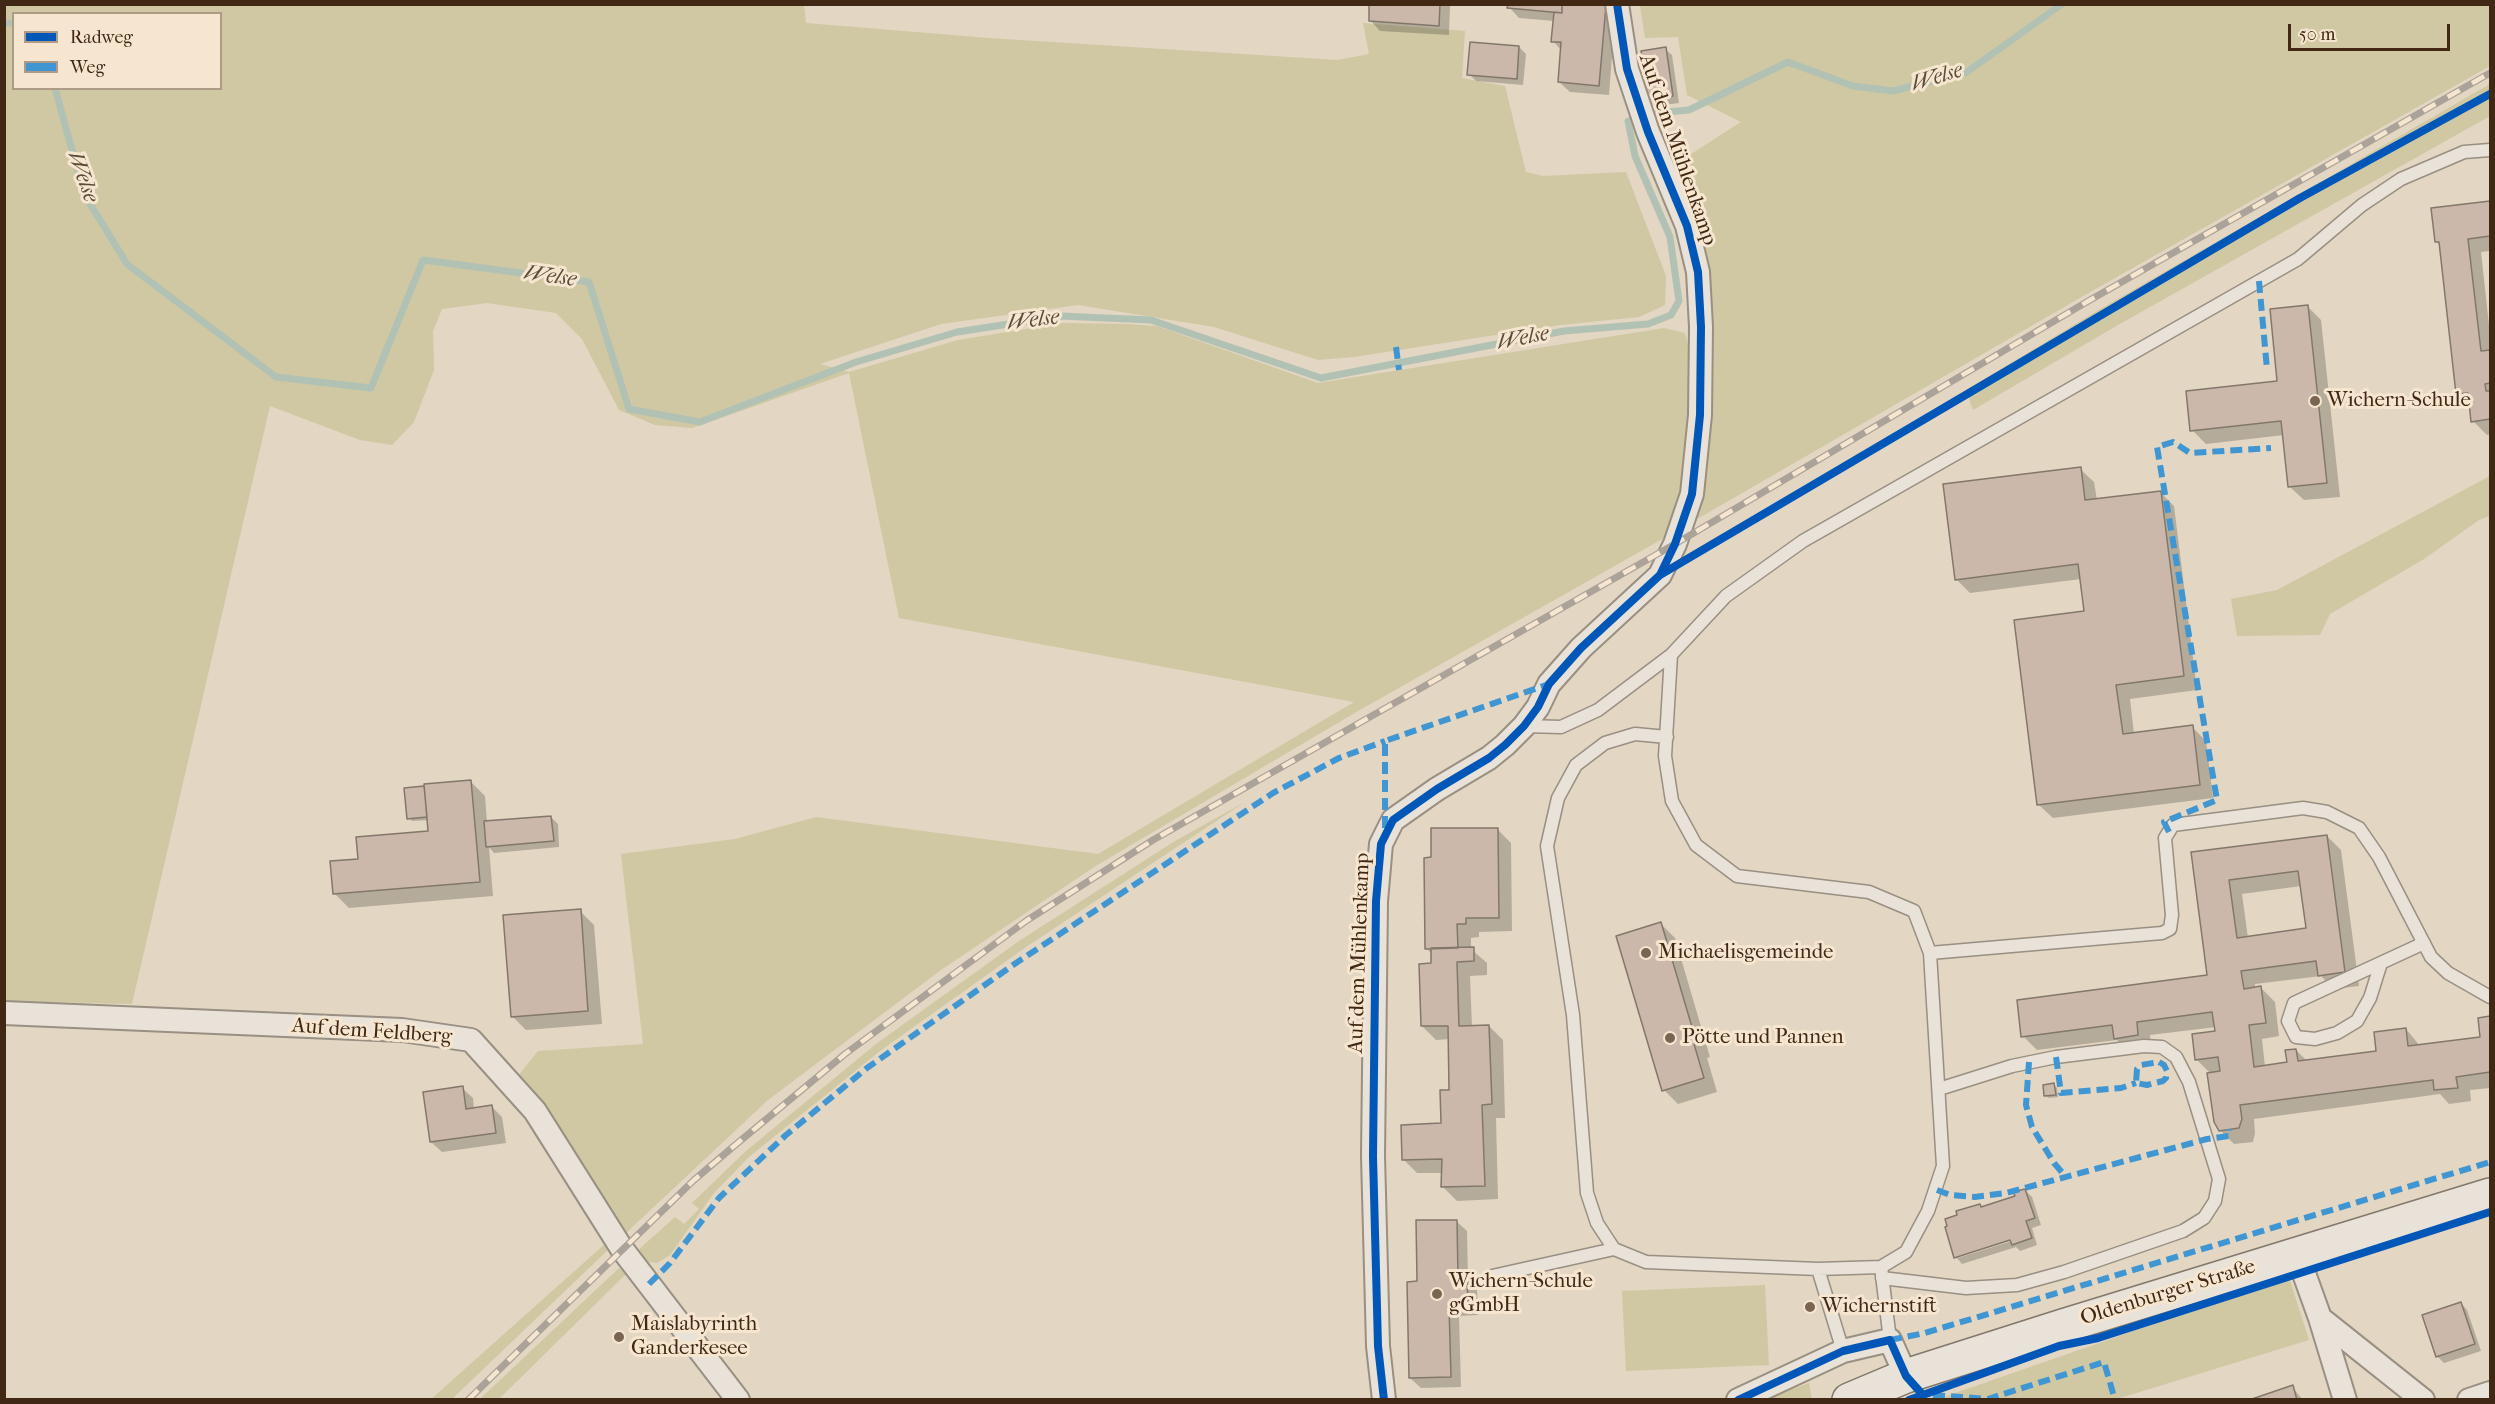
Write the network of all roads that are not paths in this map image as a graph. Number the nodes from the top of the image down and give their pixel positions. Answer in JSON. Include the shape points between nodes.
{"nodes":[{"id":1,"x":1617,"y":4,"type":"edge"},
{"id":2,"x":2490,"y":150,"type":"edge"},
{"id":3,"x":1671,"y":655,"type":"junction"},
{"id":4,"x":1524,"y":726,"type":"junction"},
{"id":5,"x":1666,"y":737,"type":"junction"},
{"id":6,"x":2424,"y":943,"type":"junction"},
{"id":7,"x":1930,"y":953,"type":"junction"},
{"id":8,"x":2381,"y":963,"type":"junction"},
{"id":9,"x":2490,"y":997,"type":"edge"},
{"id":10,"x":4,"y":1013,"type":"edge"},
{"id":11,"x":1939,"y":1089,"type":"junction"},
{"id":12,"x":2490,"y":1195,"type":"edge"},
{"id":13,"x":1614,"y":1249,"type":"junction"},
{"id":14,"x":2297,"y":1254,"type":"junction"},
{"id":15,"x":1818,"y":1269,"type":"junction"},
{"id":16,"x":1881,"y":1273,"type":"junction"},
{"id":17,"x":1492,"y":1275,"type":"dead end"},
{"id":18,"x":2320,"y":1318,"type":"junction"},
{"id":19,"x":1890,"y":1340,"type":"junction"},
{"id":20,"x":1843,"y":1351,"type":"junction"},
{"id":21,"x":1906,"y":1376,"type":"junction"},
{"id":22,"x":2490,"y":1393,"type":"edge"},
{"id":23,"x":738,"y":1400,"type":"edge"},
{"id":24,"x":1384,"y":1400,"type":"edge"},
{"id":25,"x":1738,"y":1400,"type":"edge"},
{"id":26,"x":1849,"y":1400,"type":"edge"},
{"id":27,"x":2345,"y":1400,"type":"edge"},
{"id":28,"x":2423,"y":1400,"type":"edge"},
{"id":29,"x":2469,"y":1400,"type":"edge"}],
"edges":[{"from":1,"to":4,"type":"street","name":"Auf dem Mühlenkamp","via":[[1627,69],[1687,226],[1698,273],[1700,415],[1692,494],[1660,575],[1581,648],[1550,684]]},
{"from":2,"to":3,"type":"lane","via":[[2464,152],[2401,179],[2362,205],[2298,259],[1803,541],[1726,596]]},
{"from":3,"to":4,"type":"lane","via":[[1589,714],[1561,727]]},
{"from":3,"to":5,"type":"lane"},
{"from":4,"to":24,"type":"street","name":"Auf dem Mühlenkamp","via":[[1489,758],[1393,820],[1381,844],[1376,901],[1373,1156],[1378,1346]]},
{"from":5,"to":7,"type":"lane","via":[[1672,801],[1696,845],[1737,876],[1869,892],[1914,911]]},
{"from":5,"to":13,"type":"lane","via":[[1635,734],[1605,743],[1576,765],[1558,798],[1547,846],[1573,1015],[1587,1193],[1597,1223]]},
{"from":6,"to":7,"type":"lane","via":[[2379,857],[2359,828],[2327,812],[2303,808],[2173,825],[2165,838],[2172,915],[2170,929],[2162,933]]},
{"from":6,"to":8,"type":"lane"},
{"from":6,"to":9,"type":"lane","via":[[2431,957],[2448,973]]},
{"from":7,"to":11,"type":"lane"},
{"from":8,"to":8,"type":"lane","via":[[2294,1003],[2289,1020],[2296,1037],[2315,1039],[2337,1034],[2357,1021],[2370,998]]},
{"from":10,"to":23,"type":"street","name":"Auf dem Feldberg","via":[[402,1030],[471,1040],[536,1111],[622,1249]]},
{"from":11,"to":16,"type":"lane","via":[[1943,1166],[1937,1190],[1906,1252]]},
{"from":11,"to":16,"type":"lane","via":[[2056,1057],[2162,1047],[2176,1057],[2189,1083],[2219,1179],[2215,1201],[2204,1218],[2184,1231],[2017,1285],[1966,1288]]},
{"from":12,"to":14,"type":"main road","name":"Oldenburger Straße"},
{"from":13,"to":15,"type":"lane","via":[[1646,1262]]},
{"from":13,"to":17,"type":"lane"},
{"from":14,"to":18,"type":"street"},
{"from":14,"to":21,"type":"main road","name":"Oldenburger Straße"},
{"from":15,"to":16,"type":"lane"},
{"from":15,"to":20,"type":"lane"},
{"from":16,"to":19,"type":"lane"},
{"from":18,"to":27,"type":"street"},
{"from":18,"to":28,"type":"street"},
{"from":19,"to":20,"type":"street"},
{"from":19,"to":21,"type":"street"},
{"from":20,"to":25,"type":"street"},
{"from":21,"to":26,"type":"main road","name":"Oldenburger Straße"},
{"from":22,"to":29,"type":"street"}]}
